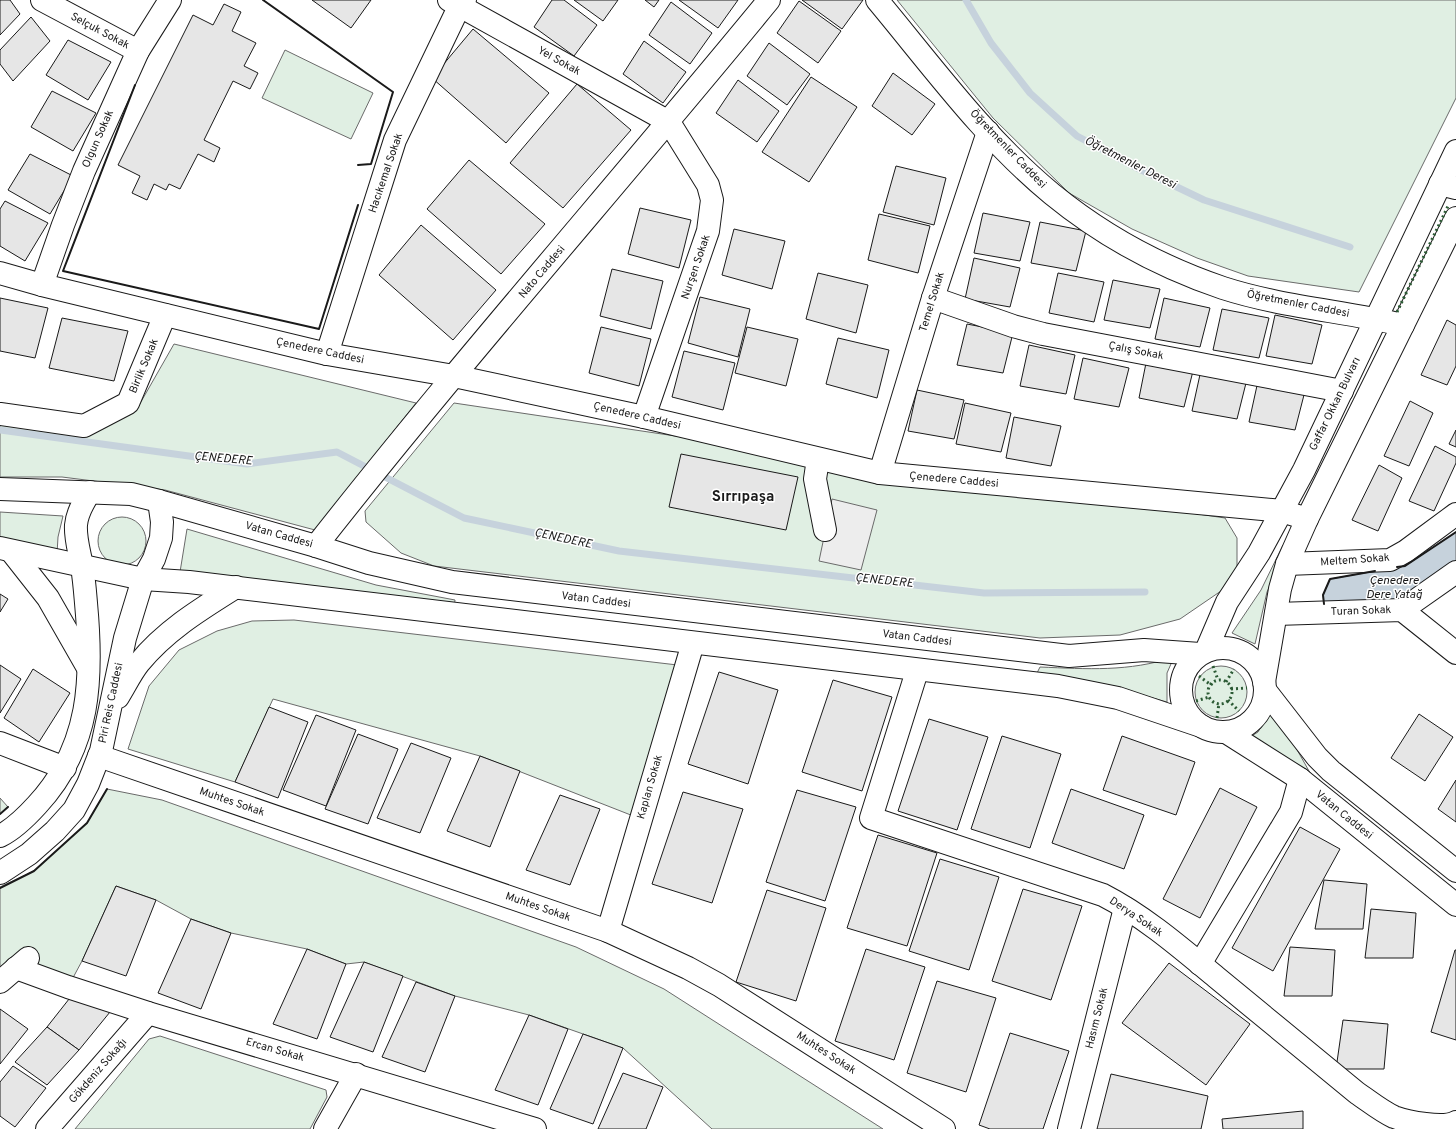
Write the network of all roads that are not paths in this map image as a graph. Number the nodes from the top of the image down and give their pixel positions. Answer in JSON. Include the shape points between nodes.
{"nodes":[{"id":1,"x":42,"y":0,"type":"edge"},
{"id":2,"x":170,"y":0,"type":"edge"},
{"id":3,"x":769,"y":0,"type":"edge"},
{"id":4,"x":877,"y":0,"type":"edge"},
{"id":5,"x":458,"y":2,"type":"edge"},
{"id":6,"x":138,"y":52,"type":"junction"},
{"id":7,"x":669,"y":122,"type":"junction"},
{"id":8,"x":988,"y":132,"type":"junction"},
{"id":9,"x":1456,"y":151,"type":"edge"},
{"id":10,"x":1448,"y":186,"type":"edge"},
{"id":11,"x":1456,"y":218,"type":"edge"},
{"id":12,"x":0,"y":273,"type":"edge"},
{"id":13,"x":42,"y":285,"type":"junction"},
{"id":14,"x":933,"y":298,"type":"junction"},
{"id":15,"x":165,"y":315,"type":"junction"},
{"id":16,"x":1376,"y":319,"type":"junction"},
{"id":17,"x":1403,"y":325,"type":"junction"},
{"id":18,"x":327,"y":354,"type":"junction"},
{"id":19,"x":454,"y":376,"type":"junction"},
{"id":20,"x":1342,"y":391,"type":"junction"},
{"id":21,"x":0,"y":414,"type":"edge"},
{"id":22,"x":644,"y":417,"type":"junction"},
{"id":23,"x":818,"y":459,"type":"junction"},
{"id":24,"x":880,"y":473,"type":"junction"},
{"id":25,"x":0,"y":489,"type":"edge"},
{"id":26,"x":90,"y":492,"type":"junction"},
{"id":27,"x":160,"y":500,"type":"junction"},
{"id":28,"x":1282,"y":511,"type":"junction"},
{"id":29,"x":1456,"y":514,"type":"edge"},
{"id":30,"x":1308,"y":520,"type":"junction"},
{"id":31,"x":826,"y":530,"type":"dead end"},
{"id":32,"x":316,"y":546,"type":"junction"},
{"id":33,"x":5,"y":549,"type":"edge"},
{"id":34,"x":1288,"y":564,"type":"junction"},
{"id":35,"x":82,"y":566,"type":"junction"},
{"id":36,"x":1456,"y":572,"type":"edge"},
{"id":37,"x":143,"y":579,"type":"junction"},
{"id":38,"x":236,"y":587,"type":"junction"},
{"id":39,"x":1402,"y":610,"type":"junction"},
{"id":40,"x":1276,"y":614,"type":"junction"},
{"id":41,"x":693,"y":643,"type":"junction"},
{"id":42,"x":1203,"y":653,"type":"junction"},
{"id":43,"x":1456,"y":653,"type":"edge"},
{"id":44,"x":89,"y":670,"type":"junction"},
{"id":45,"x":917,"y":671,"type":"junction"},
{"id":46,"x":1265,"y":686,"type":"junction"},
{"id":47,"x":111,"y":708,"type":"junction"},
{"id":48,"x":1201,"y":726,"type":"junction"},
{"id":49,"x":1226,"y":732,"type":"junction"},
{"id":50,"x":0,"y":743,"type":"edge"},
{"id":51,"x":99,"y":756,"type":"junction"},
{"id":52,"x":65,"y":768,"type":"junction"},
{"id":53,"x":1300,"y":779,"type":"junction"},
{"id":54,"x":0,"y":836,"type":"edge"},
{"id":55,"x":1456,"y":871,"type":"edge"},
{"id":56,"x":0,"y":873,"type":"edge"},
{"id":57,"x":1456,"y":905,"type":"edge"},
{"id":58,"x":1125,"y":908,"type":"junction"},
{"id":59,"x":608,"y":931,"type":"junction"},
{"id":60,"x":1200,"y":964,"type":"junction"},
{"id":61,"x":0,"y":982,"type":"edge"},
{"id":62,"x":148,"y":1013,"type":"junction"},
{"id":63,"x":356,"y":1074,"type":"junction"},
{"id":64,"x":1456,"y":1122,"type":"edge"},
{"id":65,"x":47,"y":1129,"type":"edge"},
{"id":66,"x":326,"y":1129,"type":"edge"},
{"id":67,"x":535,"y":1129,"type":"edge"},
{"id":68,"x":944,"y":1129,"type":"edge"},
{"id":69,"x":1069,"y":1129,"type":"edge"}],
"edges":[{"from":1,"to":6,"type":"street","name":"Selçuk Sokak"},
{"from":2,"to":6,"type":"street","name":"Olgun Sokak"},
{"from":3,"to":7,"type":"street","name":"Nato Caddesi"},
{"from":4,"to":8,"type":"street","name":"Öğretmenler Caddesi"},
{"from":5,"to":7,"type":"street","name":"Yel Sokak"},
{"from":5,"to":18,"type":"street","name":"Hacıkemal Sokak","via":[[371,188]]},
{"from":6,"to":13,"type":"street","name":"Olgun Sokak","via":[[84,171]]},
{"from":7,"to":19,"type":"street","name":"Nato Caddesi"},
{"from":7,"to":22,"type":"street","name":"Nurşen Sokak","via":[[708,185],[712,200],[711,215],[708,231]]},
{"from":8,"to":14,"type":"street","name":"Temel Sokak"},
{"from":8,"to":16,"type":"street","name":"Öğretmenler Caddesi","via":[[1025,170],[1078,214],[1136,250],[1169,266],[1224,288],[1273,302]]},
{"from":9,"to":10,"type":"street","name":"Gaffar Okkan Bulvarı"},
{"from":10,"to":16,"type":"street","name":"Gaffar Okkan Bulvarı"},
{"from":11,"to":17,"type":"street"},
{"from":12,"to":13,"type":"street","name":"Çenedere Caddesi"},
{"from":13,"to":15,"type":"street","name":"Çenedere Caddesi"},
{"from":14,"to":20,"type":"street","name":"Çalış Sokak","via":[[1043,334]]},
{"from":14,"to":24,"type":"street","name":"Temel Sokak"},
{"from":15,"to":18,"type":"street","name":"Çenedere Caddesi"},
{"from":15,"to":21,"type":"street","name":"Birlik Sokak","via":[[128,403],[84,426]]},
{"from":16,"to":17,"type":"street","name":"Öğretmenler Caddesi"},
{"from":16,"to":20,"type":"street","name":"Gaffar Okkan Bulvarı"},
{"from":17,"to":30,"type":"street"},
{"from":18,"to":19,"type":"street","name":"Çenedere Caddesi"},
{"from":19,"to":22,"type":"street","name":"Çenedere Caddesi"},
{"from":19,"to":32,"type":"street","name":"Nato Caddesi"},
{"from":20,"to":28,"type":"street","name":"Gaffar Okkan Bulvarı"},
{"from":22,"to":23,"type":"street","name":"Çenedere Caddesi"},
{"from":23,"to":24,"type":"street","name":"Çenedere Caddesi"},
{"from":23,"to":31,"type":"street","via":[[815,479]]},
{"from":24,"to":28,"type":"street","name":"Çenedere Caddesi"},
{"from":25,"to":26,"type":"street","name":"Vatan Caddesi"},
{"from":26,"to":27,"type":"street","name":"Vatan Caddesi","via":[[131,494]]},
{"from":26,"to":35,"type":"street","via":[[76,524]]},
{"from":27,"to":32,"type":"street","name":"Vatan Caddesi"},
{"from":27,"to":37,"type":"street","name":"Piri Reis Caddesi","via":[[161,538],[154,559]]},
{"from":28,"to":30,"type":"street","name":"Çenedere Caddesi"},
{"from":28,"to":42,"type":"street","name":"Gaffar Okkan Bulvarı","via":[[1260,553],[1227,602]]},
{"from":29,"to":34,"type":"street","name":"Meltem Sokak","via":[[1390,560]]},
{"from":30,"to":34,"type":"street"},
{"from":32,"to":42,"type":"street","name":"Vatan Caddesi","via":[[369,563],[452,582],[701,613],[1069,656],[1144,650]]},
{"from":33,"to":35,"type":"street","name":"Vatan Caddesi"},
{"from":33,"to":44,"type":"street","via":[[48,598]]},
{"from":34,"to":40,"type":"street"},
{"from":35,"to":37,"type":"street","name":"Vatan Caddesi"},
{"from":35,"to":44,"type":"street","via":[[90,638]]},
{"from":36,"to":39,"type":"street"},
{"from":37,"to":38,"type":"street","name":"Vatan Caddesi"},
{"from":37,"to":47,"type":"street","name":"Piri Reis Caddesi","via":[[125,638]]},
{"from":38,"to":41,"type":"street","name":"Vatan Caddesi"},
{"from":38,"to":47,"type":"street","via":[[164,636],[138,663]]},
{"from":39,"to":40,"type":"street","name":"Turan Sokak"},
{"from":39,"to":43,"type":"street","name":"Turan Sokak"},
{"from":40,"to":46,"type":"street"},
{"from":41,"to":45,"type":"street","name":"Vatan Caddesi"},
{"from":41,"to":59,"type":"street","name":"Kaplan Sokak"},
{"from":42,"to":46,"type":"street","name":"Vatan Caddesi","via":[[1225,648],[1243,652],[1261,670]]},
{"from":42,"to":48,"type":"street","via":[[1190,664],[1183,677],[1181,690],[1187,710]]},
{"from":44,"to":52,"type":"street","via":[[88,698],[80,732]]},
{"from":45,"to":48,"type":"street","name":"Vatan Caddesi","via":[[1058,686],[1147,706]]},
{"from":45,"to":58,"type":"street","name":"Derya Sokak","via":[[870,818],[1103,895]]},
{"from":46,"to":49,"type":"street","via":[[1264,702],[1258,713],[1239,729]]},
{"from":46,"to":55,"type":"street","name":"Vatan Caddesi","via":[[1331,772]]},
{"from":47,"to":51,"type":"street","name":"Piri Reis Caddesi"},
{"from":48,"to":49,"type":"street","name":"Vatan Caddesi","via":[[1213,731]]},
{"from":49,"to":53,"type":"street","name":"Vatan Caddesi"},
{"from":50,"to":52,"type":"street"},
{"from":51,"to":56,"type":"street","name":"Piri Reis Caddesi","via":[[74,810],[29,854]]},
{"from":51,"to":59,"type":"street","name":"Muhtes Sokak"},
{"from":52,"to":54,"type":"street","via":[[51,790],[31,811]]},
{"from":53,"to":57,"type":"street","name":"Vatan Caddesi"},
{"from":53,"to":60,"type":"street","via":[[1291,812]]},
{"from":58,"to":60,"type":"street","name":"Derya Sokak"},
{"from":58,"to":69,"type":"street","name":"Hasım Sokak"},
{"from":59,"to":68,"type":"street","name":"Muhtes Sokak","via":[[719,985]]},
{"from":60,"to":64,"type":"street","name":"Derya Sokak","via":[[1357,1093],[1383,1111],[1408,1120],[1443,1126]]},
{"from":61,"to":62,"type":"street","name":"Ercan Sokak","via":[[22,963],[68,988]]},
{"from":62,"to":63,"type":"street","name":"Ercan Sokak"},
{"from":62,"to":65,"type":"street","name":"Gökdeniz Sokağı"},
{"from":63,"to":66,"type":"street"},
{"from":63,"to":67,"type":"street","name":"Ercan Sokak"}]}
